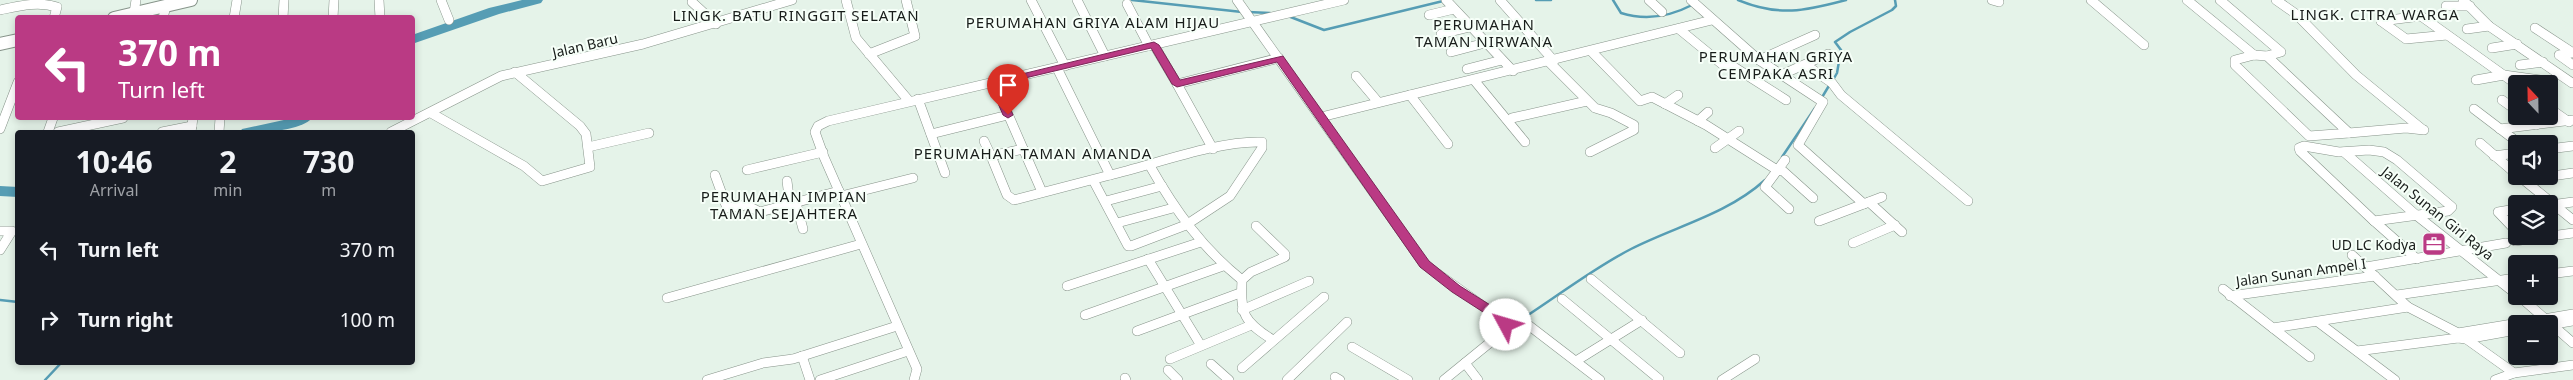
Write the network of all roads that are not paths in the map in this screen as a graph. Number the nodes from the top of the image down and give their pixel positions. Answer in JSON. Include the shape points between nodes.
{"nodes":[{"id":1,"x":136,"y":0,"type":"edge"},
{"id":2,"x":192,"y":0,"type":"edge"},
{"id":3,"x":237,"y":0,"type":"edge"},
{"id":4,"x":284,"y":0,"type":"edge"},
{"id":5,"x":334,"y":0,"type":"edge"},
{"id":6,"x":378,"y":0,"type":"edge"},
{"id":7,"x":442,"y":0,"type":"edge"},
{"id":8,"x":792,"y":0,"type":"edge"},
{"id":9,"x":846,"y":0,"type":"edge"},
{"id":10,"x":906,"y":0,"type":"edge"},
{"id":11,"x":1031,"y":0,"type":"edge"},
{"id":12,"x":1077,"y":0,"type":"edge"},
{"id":13,"x":1237,"y":0,"type":"edge"},
{"id":14,"x":1344,"y":0,"type":"edge"},
{"id":15,"x":1500,"y":0,"type":"edge"},
{"id":16,"x":1649,"y":0,"type":"edge"},
{"id":17,"x":2091,"y":0,"type":"edge"},
{"id":18,"x":2187,"y":0,"type":"edge"},
{"id":19,"x":2220,"y":0,"type":"edge"},
{"id":20,"x":2276,"y":0,"type":"edge"},
{"id":21,"x":2463,"y":0,"type":"edge"},
{"id":22,"x":180,"y":1,"type":"edge"},
{"id":23,"x":1447,"y":1,"type":"edge"},
{"id":24,"x":32,"y":2,"type":"edge"},
{"id":25,"x":692,"y":2,"type":"dead end"},
{"id":26,"x":1694,"y":3,"type":"edge"},
{"id":27,"x":1127,"y":4,"type":"dead end"},
{"id":28,"x":166,"y":6,"type":"junction"},
{"id":29,"x":2446,"y":6,"type":"dead end"},
{"id":30,"x":2470,"y":6,"type":"junction"},
{"id":31,"x":1244,"y":9,"type":"joint"},
{"id":32,"x":1454,"y":9,"type":"junction"},
{"id":33,"x":0,"y":10,"type":"edge"},
{"id":34,"x":1662,"y":12,"type":"dead end"},
{"id":35,"x":55,"y":15,"type":"edge"},
{"id":36,"x":124,"y":15,"type":"edge"},
{"id":37,"x":127,"y":15,"type":"edge"},
{"id":38,"x":164,"y":15,"type":"edge"},
{"id":39,"x":234,"y":15,"type":"edge"},
{"id":40,"x":283,"y":15,"type":"edge"},
{"id":41,"x":333,"y":15,"type":"edge"},
{"id":42,"x":380,"y":15,"type":"edge"},
{"id":43,"x":1429,"y":15,"type":"dead end"},
{"id":44,"x":1252,"y":19,"type":"junction"},
{"id":45,"x":449,"y":20,"type":"dead end"},
{"id":46,"x":1712,"y":20,"type":"junction"},
{"id":47,"x":714,"y":22,"type":"junction"},
{"id":48,"x":2489,"y":26,"type":"junction"},
{"id":49,"x":1470,"y":27,"type":"junction"},
{"id":50,"x":2535,"y":28,"type":"dead end"},
{"id":51,"x":1679,"y":29,"type":"junction"},
{"id":52,"x":2467,"y":29,"type":"dead end"},
{"id":53,"x":1441,"y":34,"type":"dead end"},
{"id":54,"x":1815,"y":35,"type":"dead end"},
{"id":55,"x":2447,"y":35,"type":"junction"},
{"id":56,"x":15,"y":41,"type":"edge"},
{"id":57,"x":1485,"y":43,"type":"junction"},
{"id":58,"x":0,"y":44,"type":"edge"},
{"id":59,"x":2517,"y":44,"type":"junction"},
{"id":60,"x":1152,"y":45,"type":"junction"},
{"id":61,"x":2144,"y":45,"type":"dead end"},
{"id":62,"x":2492,"y":48,"type":"dead end"},
{"id":63,"x":1591,"y":51,"type":"junction"},
{"id":64,"x":1451,"y":52,"type":"dead end"},
{"id":65,"x":2572,"y":53,"type":"edge"},
{"id":66,"x":869,"y":54,"type":"junction"},
{"id":67,"x":1828,"y":54,"type":"dead end"},
{"id":68,"x":2254,"y":55,"type":"junction"},
{"id":69,"x":1105,"y":56,"type":"junction"},
{"id":70,"x":2269,"y":57,"type":"junction"},
{"id":71,"x":1279,"y":58,"type":"junction"},
{"id":72,"x":1502,"y":60,"type":"junction"},
{"id":73,"x":1759,"y":60,"type":"junction"},
{"id":74,"x":1551,"y":61,"type":"junction"},
{"id":75,"x":2543,"y":62,"type":"junction"},
{"id":76,"x":1806,"y":65,"type":"junction"},
{"id":77,"x":2520,"y":65,"type":"dead end"},
{"id":78,"x":2573,"y":65,"type":"edge"},
{"id":79,"x":1061,"y":67,"type":"junction"},
{"id":80,"x":1467,"y":69,"type":"dead end"},
{"id":81,"x":1513,"y":70,"type":"junction"},
{"id":82,"x":515,"y":72,"type":"junction"},
{"id":83,"x":1781,"y":75,"type":"junction"},
{"id":84,"x":2504,"y":75,"type":"junction"},
{"id":85,"x":1356,"y":76,"type":"dead end"},
{"id":86,"x":2508,"y":76,"type":"edge"},
{"id":87,"x":2508,"y":78,"type":"edge"},
{"id":88,"x":1474,"y":80,"type":"junction"},
{"id":89,"x":2476,"y":80,"type":"dead end"},
{"id":90,"x":994,"y":82,"type":"junction"},
{"id":91,"x":2572,"y":83,"type":"edge"},
{"id":92,"x":1177,"y":84,"type":"junction"},
{"id":93,"x":15,"y":90,"type":"edge"},
{"id":94,"x":1410,"y":95,"type":"junction"},
{"id":95,"x":1678,"y":95,"type":"dead end"},
{"id":96,"x":914,"y":100,"type":"junction"},
{"id":97,"x":1786,"y":100,"type":"dead end"},
{"id":98,"x":2502,"y":100,"type":"dead end"},
{"id":99,"x":1588,"y":101,"type":"junction"},
{"id":100,"x":1378,"y":102,"type":"junction"},
{"id":101,"x":1665,"y":104,"type":"junction"},
{"id":102,"x":2508,"y":104,"type":"edge"},
{"id":103,"x":2474,"y":109,"type":"dead end"},
{"id":104,"x":1708,"y":112,"type":"dead end"},
{"id":105,"x":431,"y":113,"type":"junction"},
{"id":106,"x":2558,"y":114,"type":"edge"},
{"id":107,"x":1008,"y":115,"type":"junction"},
{"id":108,"x":1321,"y":117,"type":"junction"},
{"id":109,"x":1512,"y":118,"type":"dead end"},
{"id":110,"x":115,"y":120,"type":"edge"},
{"id":111,"x":1698,"y":121,"type":"junction"},
{"id":112,"x":2571,"y":122,"type":"edge"},
{"id":113,"x":2558,"y":123,"type":"edge"},
{"id":114,"x":94,"y":125,"type":"edge"},
{"id":115,"x":192,"y":125,"type":"edge"},
{"id":116,"x":2529,"y":125,"type":"edge"},
{"id":117,"x":0,"y":129,"type":"edge"},
{"id":118,"x":2500,"y":129,"type":"junction"},
{"id":119,"x":68,"y":130,"type":"edge"},
{"id":120,"x":171,"y":130,"type":"edge"},
{"id":121,"x":395,"y":130,"type":"edge"},
{"id":122,"x":1739,"y":130,"type":"dead end"},
{"id":123,"x":2424,"y":130,"type":"joint"},
{"id":124,"x":2349,"y":132,"type":"junction"},
{"id":125,"x":649,"y":133,"type":"dead end"},
{"id":126,"x":931,"y":134,"type":"junction"},
{"id":127,"x":2508,"y":135,"type":"edge"},
{"id":128,"x":1728,"y":139,"type":"junction"},
{"id":129,"x":984,"y":141,"type":"dead end"},
{"id":130,"x":1525,"y":142,"type":"dead end"},
{"id":131,"x":2480,"y":143,"type":"dead end"},
{"id":132,"x":1448,"y":144,"type":"dead end"},
{"id":133,"x":2573,"y":146,"type":"edge"},
{"id":134,"x":588,"y":147,"type":"junction"},
{"id":135,"x":1715,"y":148,"type":"dead end"},
{"id":136,"x":2558,"y":148,"type":"edge"},
{"id":137,"x":1022,"y":149,"type":"junction"},
{"id":138,"x":1213,"y":149,"type":"junction"},
{"id":139,"x":823,"y":152,"type":"junction"},
{"id":140,"x":1590,"y":152,"type":"dead end"},
{"id":141,"x":2344,"y":152,"type":"junction"},
{"id":142,"x":2508,"y":155,"type":"edge"},
{"id":143,"x":991,"y":156,"type":"junction"},
{"id":144,"x":2494,"y":156,"type":"junction"},
{"id":145,"x":1785,"y":160,"type":"dead end"},
{"id":146,"x":1150,"y":166,"type":"junction"},
{"id":147,"x":2508,"y":167,"type":"edge"},
{"id":148,"x":747,"y":170,"type":"dead end"},
{"id":149,"x":1777,"y":170,"type":"junction"},
{"id":150,"x":945,"y":173,"type":"dead end"},
{"id":151,"x":2573,"y":173,"type":"edge"},
{"id":152,"x":2558,"y":174,"type":"edge"},
{"id":153,"x":715,"y":175,"type":"dead end"},
{"id":154,"x":1110,"y":175,"type":"junction"},
{"id":155,"x":913,"y":178,"type":"dead end"},
{"id":156,"x":1093,"y":180,"type":"junction"},
{"id":157,"x":787,"y":181,"type":"dead end"},
{"id":158,"x":2530,"y":185,"type":"edge"},
{"id":159,"x":1162,"y":186,"type":"junction"},
{"id":160,"x":1042,"y":192,"type":"junction"},
{"id":161,"x":840,"y":194,"type":"junction"},
{"id":162,"x":2540,"y":195,"type":"edge"},
{"id":163,"x":1813,"y":198,"type":"dead end"},
{"id":164,"x":1882,"y":198,"type":"dead end"},
{"id":165,"x":1968,"y":201,"type":"dead end"},
{"id":166,"x":1106,"y":202,"type":"junction"},
{"id":167,"x":2573,"y":202,"type":"edge"},
{"id":168,"x":1866,"y":203,"type":"junction"},
{"id":169,"x":793,"y":204,"type":"junction"},
{"id":170,"x":2558,"y":204,"type":"edge"},
{"id":171,"x":1173,"y":208,"type":"junction"},
{"id":172,"x":1788,"y":209,"type":"dead end"},
{"id":173,"x":2508,"y":210,"type":"edge"},
{"id":174,"x":2558,"y":210,"type":"edge"},
{"id":175,"x":2416,"y":215,"type":"junction"},
{"id":176,"x":2573,"y":220,"type":"edge"},
{"id":177,"x":1819,"y":221,"type":"dead end"},
{"id":178,"x":2373,"y":221,"type":"junction"},
{"id":179,"x":1117,"y":223,"type":"junction"},
{"id":180,"x":2508,"y":223,"type":"edge"},
{"id":181,"x":1186,"y":225,"type":"junction"},
{"id":182,"x":1256,"y":226,"type":"dead end"},
{"id":183,"x":803,"y":230,"type":"dead end"},
{"id":184,"x":0,"y":231,"type":"edge"},
{"id":185,"x":2573,"y":233,"type":"edge"},
{"id":186,"x":2558,"y":235,"type":"edge"},
{"id":187,"x":13,"y":240,"type":"edge"},
{"id":188,"x":1201,"y":242,"type":"junction"},
{"id":189,"x":2508,"y":242,"type":"edge"},
{"id":190,"x":1853,"y":243,"type":"dead end"},
{"id":191,"x":861,"y":244,"type":"junction"},
{"id":192,"x":0,"y":250,"type":"edge"},
{"id":193,"x":2463,"y":251,"type":"junction"},
{"id":194,"x":2352,"y":255,"type":"dead end"},
{"id":195,"x":1148,"y":259,"type":"junction"},
{"id":196,"x":2417,"y":259,"type":"junction"},
{"id":197,"x":1223,"y":266,"type":"junction"},
{"id":198,"x":2366,"y":267,"type":"junction"},
{"id":199,"x":2573,"y":271,"type":"edge"},
{"id":200,"x":2558,"y":273,"type":"edge"},
{"id":201,"x":2376,"y":276,"type":"junction"},
{"id":202,"x":1591,"y":279,"type":"dead end"},
{"id":203,"x":2508,"y":279,"type":"edge"},
{"id":204,"x":1242,"y":280,"type":"junction"},
{"id":205,"x":2500,"y":280,"type":"junction"},
{"id":206,"x":1309,"y":281,"type":"dead end"},
{"id":207,"x":1068,"y":286,"type":"dead end"},
{"id":208,"x":1165,"y":287,"type":"junction"},
{"id":209,"x":2508,"y":287,"type":"edge"},
{"id":210,"x":1240,"y":293,"type":"junction"},
{"id":211,"x":2397,"y":295,"type":"junction"},
{"id":212,"x":667,"y":298,"type":"dead end"},
{"id":213,"x":1324,"y":298,"type":"dead end"},
{"id":214,"x":1562,"y":299,"type":"dead end"},
{"id":215,"x":2528,"y":305,"type":"edge"},
{"id":216,"x":2408,"y":307,"type":"junction"},
{"id":217,"x":1242,"y":310,"type":"junction"},
{"id":218,"x":2573,"y":314,"type":"edge"},
{"id":219,"x":1084,"y":315,"type":"dead end"},
{"id":220,"x":1183,"y":315,"type":"junction"},
{"id":221,"x":2540,"y":315,"type":"edge"},
{"id":222,"x":2558,"y":319,"type":"edge"},
{"id":223,"x":1504,"y":320,"type":"junction"},
{"id":224,"x":1642,"y":320,"type":"junction"},
{"id":225,"x":2573,"y":321,"type":"edge"},
{"id":226,"x":1347,"y":322,"type":"dead end"},
{"id":227,"x":2318,"y":322,"type":"junction"},
{"id":228,"x":2558,"y":322,"type":"edge"},
{"id":229,"x":896,"y":326,"type":"junction"},
{"id":230,"x":1249,"y":326,"type":"junction"},
{"id":231,"x":2274,"y":328,"type":"junction"},
{"id":232,"x":2508,"y":329,"type":"edge"},
{"id":233,"x":2558,"y":330,"type":"edge"},
{"id":234,"x":2508,"y":331,"type":"edge"},
{"id":235,"x":1137,"y":332,"type":"dead end"},
{"id":236,"x":2461,"y":337,"type":"junction"},
{"id":237,"x":1611,"y":339,"type":"junction"},
{"id":238,"x":1273,"y":340,"type":"junction"},
{"id":239,"x":2573,"y":343,"type":"edge"},
{"id":240,"x":1200,"y":344,"type":"junction"},
{"id":241,"x":1352,"y":347,"type":"dead end"},
{"id":242,"x":908,"y":351,"type":"junction"},
{"id":243,"x":2357,"y":351,"type":"junction"},
{"id":244,"x":1680,"y":352,"type":"dead end"},
{"id":245,"x":802,"y":356,"type":"junction"},
{"id":246,"x":2310,"y":357,"type":"dead end"},
{"id":247,"x":1755,"y":359,"type":"dead end"},
{"id":248,"x":1576,"y":361,"type":"junction"},
{"id":249,"x":1465,"y":363,"type":"junction"},
{"id":250,"x":1212,"y":364,"type":"dead end"},
{"id":251,"x":2573,"y":365,"type":"edge"},
{"id":252,"x":1242,"y":368,"type":"dead end"},
{"id":253,"x":2514,"y":373,"type":"junction"},
{"id":254,"x":1659,"y":379,"type":"edge"},
{"id":255,"x":707,"y":380,"type":"edge"},
{"id":256,"x":810,"y":380,"type":"edge"},
{"id":257,"x":820,"y":380,"type":"edge"},
{"id":258,"x":915,"y":380,"type":"edge"},
{"id":259,"x":1178,"y":380,"type":"edge"},
{"id":260,"x":1229,"y":380,"type":"edge"},
{"id":261,"x":1287,"y":380,"type":"edge"},
{"id":262,"x":1408,"y":380,"type":"edge"},
{"id":263,"x":1444,"y":380,"type":"edge"},
{"id":264,"x":1478,"y":380,"type":"edge"},
{"id":265,"x":1600,"y":380,"type":"edge"},
{"id":266,"x":1722,"y":380,"type":"edge"},
{"id":267,"x":2395,"y":380,"type":"edge"},
{"id":268,"x":2496,"y":380,"type":"edge"}],
"edges":[{"from":1,"to":36,"type":"street"},
{"from":2,"to":22,"type":"main road"},
{"from":3,"to":39,"type":"street"},
{"from":4,"to":40,"type":"street"},
{"from":5,"to":41,"type":"street"},
{"from":6,"to":42,"type":"street"},
{"from":7,"to":45,"type":"street"},
{"from":8,"to":47,"type":"street","name":"Jalan Baru"},
{"from":9,"to":66,"type":"street","via":[[853,32]]},
{"from":10,"to":66,"type":"street","via":[[915,36]]},
{"from":11,"to":79,"type":"street"},
{"from":12,"to":69,"type":"street"},
{"from":13,"to":31,"type":"street"},
{"from":14,"to":44,"type":"street","via":[[1269,19]]},
{"from":15,"to":74,"type":"street"},
{"from":16,"to":34,"type":"street"},
{"from":17,"to":61,"type":"street"},
{"from":18,"to":68,"type":"street"},
{"from":19,"to":70,"type":"street","via":[[2281,52]]},
{"from":20,"to":123,"type":"street","via":[[2296,14],[2356,75]]},
{"from":21,"to":30,"type":"street"},
{"from":22,"to":28,"type":"main road"},
{"from":23,"to":32,"type":"street"},
{"from":24,"to":33,"type":"street"},
{"from":24,"to":35,"type":"street","via":[[57,7]]},
{"from":25,"to":47,"type":"street"},
{"from":26,"to":46,"type":"street"},
{"from":27,"to":60,"type":"street"},
{"from":28,"to":37,"type":"main road"},
{"from":28,"to":38,"type":"street"},
{"from":29,"to":30,"type":"street"},
{"from":30,"to":48,"type":"street"},
{"from":31,"to":44,"type":"street"},
{"from":32,"to":43,"type":"street"},
{"from":32,"to":49,"type":"street"},
{"from":44,"to":60,"type":"street"},
{"from":44,"to":71,"type":"street"},
{"from":46,"to":51,"type":"street"},
{"from":46,"to":73,"type":"street"},
{"from":47,"to":82,"type":"street","name":"Jalan Baru","via":[[592,56]]},
{"from":48,"to":52,"type":"street"},
{"from":48,"to":59,"type":"street"},
{"from":49,"to":53,"type":"street"},
{"from":49,"to":57,"type":"street"},
{"from":50,"to":65,"type":"street"},
{"from":51,"to":63,"type":"street"},
{"from":51,"to":97,"type":"street","via":[[1723,65],[1734,67]]},
{"from":54,"to":73,"type":"street"},
{"from":55,"to":55,"type":"street","via":[[2419,16],[2380,21],[2406,39]]},
{"from":55,"to":84,"type":"street"},
{"from":56,"to":58,"type":"main road"},
{"from":57,"to":64,"type":"street"},
{"from":57,"to":72,"type":"street"},
{"from":59,"to":62,"type":"street"},
{"from":59,"to":75,"type":"street"},
{"from":60,"to":69,"type":"street"},
{"from":60,"to":92,"type":"street"},
{"from":63,"to":74,"type":"street"},
{"from":63,"to":101,"type":"street","via":[[1640,100],[1652,97]]},
{"from":65,"to":78,"type":"street","via":[[2559,55]]},
{"from":66,"to":96,"type":"street"},
{"from":67,"to":76,"type":"street"},
{"from":68,"to":70,"type":"street"},
{"from":68,"to":124,"type":"street","via":[[2234,62],[2309,136]]},
{"from":69,"to":79,"type":"street"},
{"from":70,"to":124,"type":"street"},
{"from":71,"to":92,"type":"street"},
{"from":71,"to":108,"type":"street"},
{"from":72,"to":80,"type":"street"},
{"from":72,"to":81,"type":"street"},
{"from":73,"to":83,"type":"street"},
{"from":74,"to":81,"type":"street"},
{"from":74,"to":99,"type":"street"},
{"from":75,"to":77,"type":"street"},
{"from":75,"to":91,"type":"street"},
{"from":76,"to":83,"type":"street"},
{"from":76,"to":165,"type":"street","via":[[1829,81],[1841,95]]},
{"from":79,"to":90,"type":"street"},
{"from":79,"to":154,"type":"street"},
{"from":81,"to":88,"type":"street"},
{"from":82,"to":105,"type":"street","name":"Jalan Baru","via":[[489,80]]},
{"from":82,"to":134,"type":"street","via":[[580,126],[586,134]]},
{"from":83,"to":168,"type":"street","via":[[1823,104],[1798,145]]},
{"from":84,"to":86,"type":"street"},
{"from":84,"to":87,"type":"street"},
{"from":84,"to":89,"type":"street"},
{"from":85,"to":100,"type":"street"},
{"from":88,"to":94,"type":"street"},
{"from":88,"to":130,"type":"street"},
{"from":90,"to":96,"type":"street"},
{"from":90,"to":107,"type":"street"},
{"from":92,"to":138,"type":"street"},
{"from":93,"to":117,"type":"street"},
{"from":94,"to":100,"type":"street"},
{"from":94,"to":132,"type":"street"},
{"from":95,"to":101,"type":"street"},
{"from":96,"to":126,"type":"street"},
{"from":96,"to":139,"type":"street","via":[[821,124],[815,132]]},
{"from":98,"to":102,"type":"street"},
{"from":99,"to":109,"type":"street"},
{"from":99,"to":140,"type":"street","via":[[1600,111],[1621,117],[1635,127]]},
{"from":100,"to":108,"type":"street"},
{"from":101,"to":111,"type":"street"},
{"from":103,"to":118,"type":"street"},
{"from":104,"to":111,"type":"street"},
{"from":105,"to":121,"type":"street","name":"Jalan Baru"},
{"from":105,"to":134,"type":"street","via":[[524,166],[543,181],[590,167]]},
{"from":106,"to":112,"type":"street"},
{"from":107,"to":126,"type":"street"},
{"from":107,"to":137,"type":"street"},
{"from":108,"to":223,"type":"street","via":[[1424,264]]},
{"from":110,"to":114,"type":"street"},
{"from":111,"to":128,"type":"street"},
{"from":112,"to":113,"type":"street"},
{"from":114,"to":119,"type":"street"},
{"from":115,"to":120,"type":"street"},
{"from":116,"to":118,"type":"street"},
{"from":118,"to":127,"type":"street"},
{"from":122,"to":128,"type":"street"},
{"from":123,"to":124,"type":"street"},
{"from":125,"to":134,"type":"street"},
{"from":126,"to":150,"type":"street"},
{"from":128,"to":135,"type":"street"},
{"from":128,"to":149,"type":"street"},
{"from":129,"to":143,"type":"street"},
{"from":131,"to":144,"type":"street"},
{"from":133,"to":136,"type":"street"},
{"from":137,"to":143,"type":"street"},
{"from":137,"to":160,"type":"street"},
{"from":138,"to":146,"type":"street"},
{"from":138,"to":181,"type":"street","via":[[1258,140],[1262,144],[1234,192]]},
{"from":139,"to":148,"type":"street"},
{"from":139,"to":161,"type":"street"},
{"from":141,"to":175,"type":"street","name":"Jalan Sunan Giri Raya"},
{"from":141,"to":175,"type":"street","via":[[2369,150],[2388,153],[2452,207],[2448,211]]},
{"from":141,"to":178,"type":"street","via":[[2299,148]]},
{"from":142,"to":144,"type":"street"},
{"from":143,"to":160,"type":"street","via":[[1008,197],[1017,200]]},
{"from":144,"to":147,"type":"street"},
{"from":145,"to":149,"type":"street"},
{"from":146,"to":154,"type":"street"},
{"from":146,"to":159,"type":"street"},
{"from":149,"to":163,"type":"street","via":[[1783,171]]},
{"from":149,"to":172,"type":"street","via":[[1764,187]]},
{"from":151,"to":152,"type":"street"},
{"from":153,"to":169,"type":"street","via":[[727,208],[746,205],[763,212]]},
{"from":154,"to":156,"type":"street"},
{"from":155,"to":161,"type":"street"},
{"from":156,"to":160,"type":"street"},
{"from":156,"to":166,"type":"street"},
{"from":157,"to":169,"type":"street"},
{"from":158,"to":162,"type":"street"},
{"from":159,"to":166,"type":"street"},
{"from":159,"to":171,"type":"street"},
{"from":161,"to":169,"type":"street"},
{"from":161,"to":191,"type":"street"},
{"from":164,"to":168,"type":"street"},
{"from":166,"to":179,"type":"street"},
{"from":167,"to":170,"type":"street"},
{"from":168,"to":177,"type":"street"},
{"from":168,"to":190,"type":"street","via":[[1898,228]]},
{"from":169,"to":183,"type":"street"},
{"from":171,"to":179,"type":"street"},
{"from":171,"to":181,"type":"street"},
{"from":173,"to":180,"type":"street","via":[[2498,212]]},
{"from":174,"to":176,"type":"street"},
{"from":175,"to":178,"type":"street"},
{"from":175,"to":193,"type":"street","name":"Jalan Sunan Giri Raya"},
{"from":178,"to":196,"type":"street"},
{"from":179,"to":181,"type":"street","via":[[1129,246]]},
{"from":181,"to":188,"type":"street"},
{"from":182,"to":204,"type":"street","via":[[1285,257],[1250,272]]},
{"from":184,"to":187,"type":"street","via":[[12,232]]},
{"from":185,"to":186,"type":"street"},
{"from":187,"to":192,"type":"street"},
{"from":188,"to":195,"type":"street"},
{"from":188,"to":197,"type":"street"},
{"from":189,"to":193,"type":"street"},
{"from":191,"to":212,"type":"street"},
{"from":191,"to":229,"type":"street"},
{"from":193,"to":196,"type":"street"},
{"from":193,"to":205,"type":"street","name":"Jalan Sunan Giri Raya"},
{"from":194,"to":198,"type":"street"},
{"from":195,"to":207,"type":"street"},
{"from":195,"to":208,"type":"street"},
{"from":196,"to":198,"type":"street"},
{"from":197,"to":204,"type":"street"},
{"from":197,"to":208,"type":"street"},
{"from":198,"to":201,"type":"street"},
{"from":199,"to":200,"type":"street"},
{"from":201,"to":211,"type":"street"},
{"from":201,"to":231,"type":"street","name":"Jalan Sunan Ampel I","via":[[2226,292]]},
{"from":202,"to":224,"type":"street"},
{"from":203,"to":205,"type":"street"},
{"from":204,"to":210,"type":"street"},
{"from":205,"to":209,"type":"street","name":"Jalan Sunan Giri Raya"},
{"from":205,"to":211,"type":"street"},
{"from":206,"to":217,"type":"street"},
{"from":208,"to":219,"type":"street"},
{"from":208,"to":220,"type":"street"},
{"from":210,"to":217,"type":"street"},
{"from":210,"to":220,"type":"street"},
{"from":211,"to":216,"type":"street"},
{"from":213,"to":238,"type":"street"},
{"from":214,"to":237,"type":"street"},
{"from":215,"to":221,"type":"street","name":"Jalan Sunan Giri Raya"},
{"from":216,"to":227,"type":"street"},
{"from":216,"to":236,"type":"street"},
{"from":217,"to":230,"type":"street"},
{"from":218,"to":222,"type":"street"},
{"from":220,"to":235,"type":"street"},
{"from":220,"to":240,"type":"street"},
{"from":223,"to":248,"type":"street","via":[[1520,320]]},
{"from":223,"to":249,"type":"street","via":[[1503,332]]},
{"from":224,"to":237,"type":"street"},
{"from":224,"to":244,"type":"street"},
{"from":225,"to":228,"type":"street"},
{"from":226,"to":261,"type":"street"},
{"from":227,"to":231,"type":"street"},
{"from":227,"to":243,"type":"street"},
{"from":229,"to":242,"type":"street"},
{"from":229,"to":245,"type":"street"},
{"from":230,"to":238,"type":"street"},
{"from":230,"to":240,"type":"street"},
{"from":231,"to":246,"type":"street"},
{"from":232,"to":236,"type":"street"},
{"from":233,"to":239,"type":"street","name":"Jalan Sunan Giri Raya"},
{"from":234,"to":236,"type":"street"},
{"from":236,"to":243,"type":"street"},
{"from":236,"to":253,"type":"street"},
{"from":237,"to":248,"type":"street"},
{"from":237,"to":254,"type":"street"},
{"from":238,"to":252,"type":"street"},
{"from":240,"to":259,"type":"street","via":[[1169,364]]},
{"from":241,"to":262,"type":"street"},
{"from":242,"to":257,"type":"street"},
{"from":242,"to":258,"type":"street","via":[[918,371]]},
{"from":243,"to":267,"type":"street"},
{"from":245,"to":255,"type":"street","via":[[764,363]]},
{"from":245,"to":256,"type":"street"},
{"from":247,"to":266,"type":"street"},
{"from":248,"to":265,"type":"street"},
{"from":249,"to":263,"type":"street"},
{"from":249,"to":264,"type":"street"},
{"from":250,"to":260,"type":"street"},
{"from":251,"to":253,"type":"street"},
{"from":253,"to":268,"type":"street"}]}
